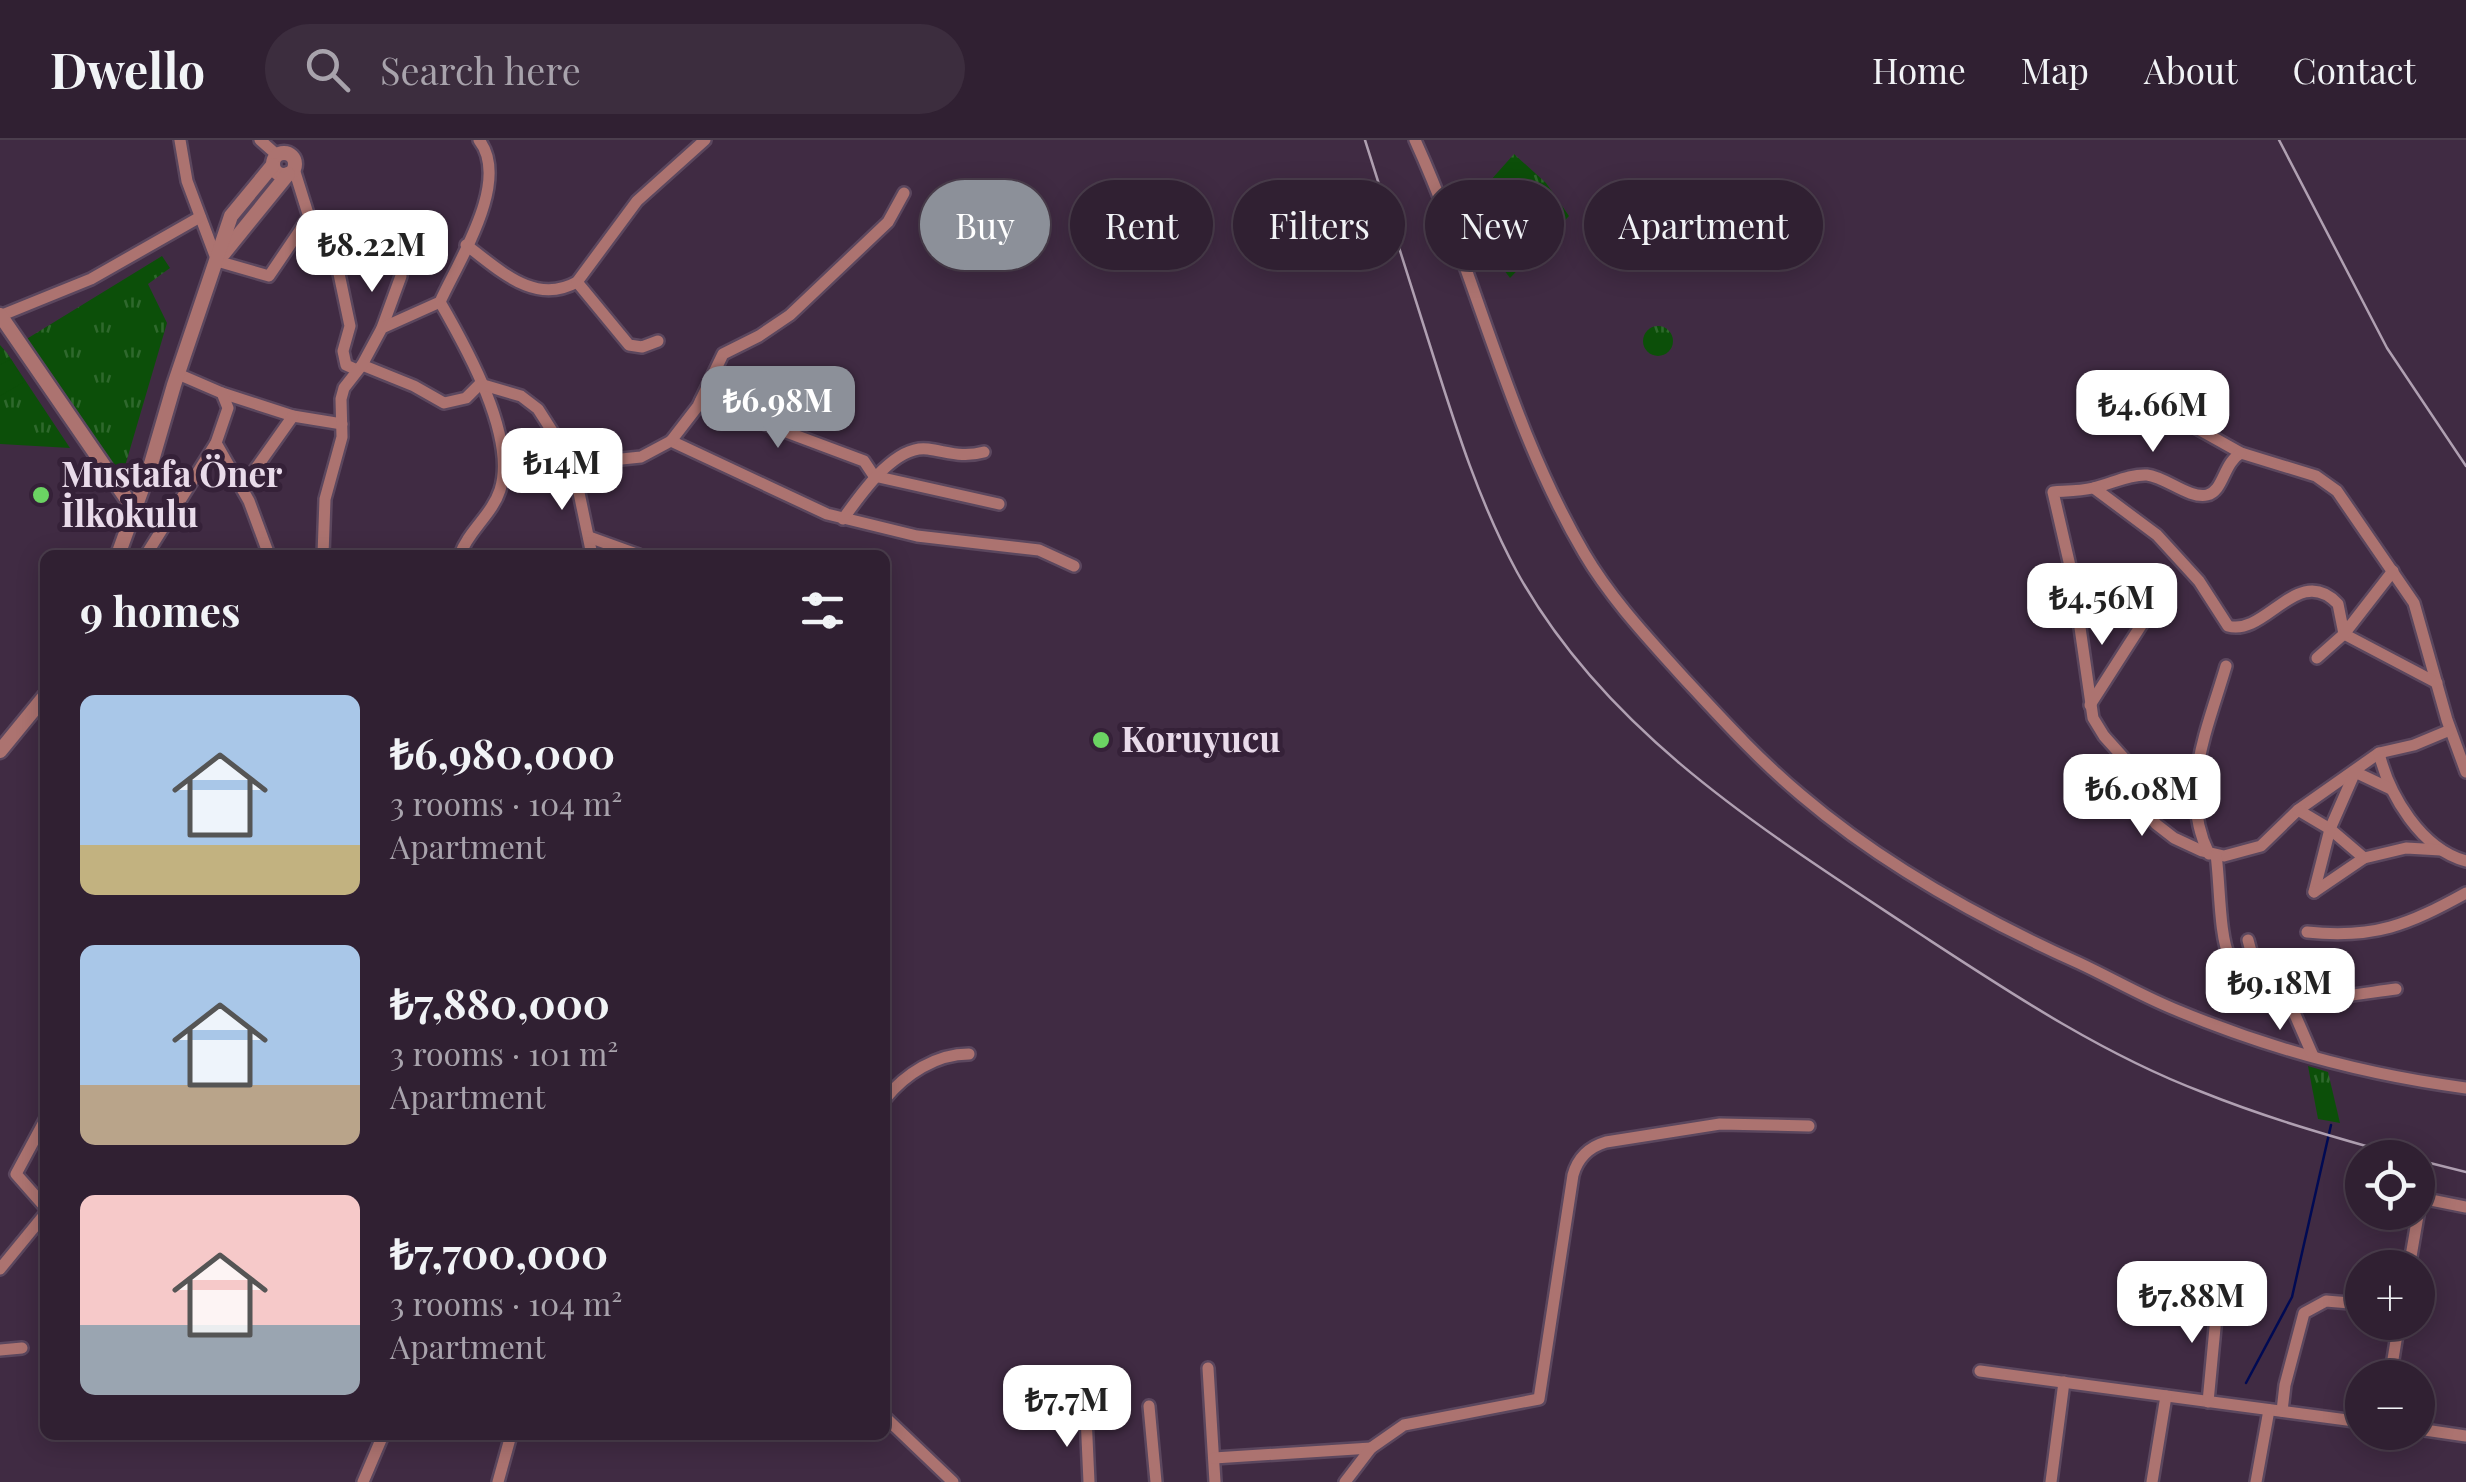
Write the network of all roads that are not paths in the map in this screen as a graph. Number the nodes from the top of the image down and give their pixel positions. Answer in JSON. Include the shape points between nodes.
{"nodes":[{"id":1,"x":180,"y":140,"type":"edge"},
{"id":2,"x":260,"y":140,"type":"edge"},
{"id":3,"x":298,"y":140,"type":"edge"},
{"id":4,"x":479,"y":140,"type":"edge"},
{"id":5,"x":705,"y":140,"type":"edge"},
{"id":6,"x":1415,"y":140,"type":"edge"},
{"id":7,"x":284,"y":163,"type":"junction"},
{"id":8,"x":904,"y":193,"type":"dead end"},
{"id":9,"x":200,"y":217,"type":"junction"},
{"id":10,"x":309,"y":217,"type":"junction"},
{"id":11,"x":466,"y":245,"type":"junction"},
{"id":12,"x":217,"y":261,"type":"junction"},
{"id":13,"x":401,"y":276,"type":"dead end"},
{"id":14,"x":577,"y":282,"type":"junction"},
{"id":15,"x":440,"y":302,"type":"junction"},
{"id":16,"x":0,"y":315,"type":"edge"},
{"id":17,"x":382,"y":328,"type":"junction"},
{"id":18,"x":658,"y":341,"type":"dead end"},
{"id":19,"x":359,"y":368,"type":"junction"},
{"id":20,"x":178,"y":374,"type":"junction"},
{"id":21,"x":480,"y":384,"type":"junction"},
{"id":22,"x":2125,"y":388,"type":"dead end"},
{"id":23,"x":222,"y":392,"type":"junction"},
{"id":24,"x":701,"y":400,"type":"junction"},
{"id":25,"x":293,"y":416,"type":"junction"},
{"id":26,"x":342,"y":424,"type":"junction"},
{"id":27,"x":671,"y":441,"type":"junction"},
{"id":28,"x":216,"y":442,"type":"junction"},
{"id":29,"x":984,"y":452,"type":"dead end"},
{"id":30,"x":2241,"y":454,"type":"junction"},
{"id":31,"x":573,"y":464,"type":"junction"},
{"id":32,"x":874,"y":476,"type":"junction"},
{"id":33,"x":242,"y":488,"type":"junction"},
{"id":34,"x":2094,"y":488,"type":"junction"},
{"id":35,"x":999,"y":504,"type":"dead end"},
{"id":36,"x":135,"y":511,"type":"junction"},
{"id":37,"x":843,"y":519,"type":"junction"},
{"id":38,"x":589,"y":537,"type":"junction"},
{"id":39,"x":120,"y":550,"type":"edge"},
{"id":40,"x":149,"y":550,"type":"edge"},
{"id":41,"x":266,"y":550,"type":"edge"},
{"id":42,"x":323,"y":550,"type":"edge"},
{"id":43,"x":461,"y":550,"type":"edge"},
{"id":44,"x":591,"y":550,"type":"edge"},
{"id":45,"x":625,"y":550,"type":"edge"},
{"id":46,"x":1074,"y":566,"type":"dead end"},
{"id":47,"x":2393,"y":571,"type":"junction"},
{"id":48,"x":2150,"y":613,"type":"dead end"},
{"id":49,"x":2344,"y":634,"type":"junction"},
{"id":50,"x":2317,"y":658,"type":"dead end"},
{"id":51,"x":2226,"y":666,"type":"dead end"},
{"id":52,"x":2437,"y":682,"type":"junction"},
{"id":53,"x":40,"y":702,"type":"edge"},
{"id":54,"x":2090,"y":705,"type":"junction"},
{"id":55,"x":2450,"y":730,"type":"junction"},
{"id":56,"x":0,"y":751,"type":"edge"},
{"id":57,"x":2379,"y":753,"type":"junction"},
{"id":58,"x":2355,"y":772,"type":"junction"},
{"id":59,"x":2466,"y":772,"type":"edge"},
{"id":60,"x":2391,"y":789,"type":"junction"},
{"id":61,"x":2298,"y":810,"type":"junction"},
{"id":62,"x":2330,"y":829,"type":"junction"},
{"id":63,"x":2441,"y":850,"type":"junction"},
{"id":64,"x":2212,"y":855,"type":"junction"},
{"id":65,"x":2364,"y":858,"type":"junction"},
{"id":66,"x":2466,"y":861,"type":"edge"},
{"id":67,"x":2466,"y":893,"type":"edge"},
{"id":68,"x":2307,"y":932,"type":"dead end"},
{"id":69,"x":2248,"y":940,"type":"dead end"},
{"id":70,"x":2396,"y":989,"type":"dead end"},
{"id":71,"x":2285,"y":993,"type":"junction"},
{"id":72,"x":2291,"y":1008,"type":"junction"},
{"id":73,"x":969,"y":1054,"type":"dead end"},
{"id":74,"x":2312,"y":1056,"type":"junction"},
{"id":75,"x":2466,"y":1088,"type":"edge"},
{"id":76,"x":890,"y":1094,"type":"edge"},
{"id":77,"x":1809,"y":1126,"type":"dead end"},
{"id":78,"x":40,"y":1129,"type":"edge"},
{"id":79,"x":40,"y":1205,"type":"edge"},
{"id":80,"x":2466,"y":1207,"type":"edge"},
{"id":81,"x":40,"y":1217,"type":"edge"},
{"id":82,"x":2412,"y":1250,"type":"edge"},
{"id":83,"x":0,"y":1269,"type":"edge"},
{"id":84,"x":2218,"y":1296,"type":"dead end"},
{"id":85,"x":2345,"y":1303,"type":"edge"},
{"id":86,"x":22,"y":1348,"type":"dead end"},
{"id":87,"x":0,"y":1350,"type":"edge"},
{"id":88,"x":1208,"y":1368,"type":"dead end"},
{"id":89,"x":1980,"y":1371,"type":"dead end"},
{"id":90,"x":2064,"y":1382,"type":"junction"},
{"id":91,"x":2166,"y":1396,"type":"junction"},
{"id":92,"x":2208,"y":1402,"type":"junction"},
{"id":93,"x":1150,"y":1406,"type":"dead end"},
{"id":94,"x":2276,"y":1410,"type":"junction"},
{"id":95,"x":1086,"y":1416,"type":"dead end"},
{"id":96,"x":2345,"y":1420,"type":"edge"},
{"id":97,"x":890,"y":1422,"type":"edge"},
{"id":98,"x":2435,"y":1431,"type":"edge"},
{"id":99,"x":2466,"y":1436,"type":"edge"},
{"id":100,"x":381,"y":1440,"type":"edge"},
{"id":101,"x":510,"y":1440,"type":"edge"},
{"id":102,"x":1370,"y":1448,"type":"junction"},
{"id":103,"x":1214,"y":1458,"type":"junction"},
{"id":104,"x":363,"y":1482,"type":"edge"},
{"id":105,"x":498,"y":1482,"type":"edge"},
{"id":106,"x":953,"y":1482,"type":"edge"},
{"id":107,"x":1090,"y":1482,"type":"edge"},
{"id":108,"x":1156,"y":1482,"type":"edge"},
{"id":109,"x":1216,"y":1482,"type":"edge"},
{"id":110,"x":1345,"y":1482,"type":"edge"},
{"id":111,"x":2051,"y":1482,"type":"edge"},
{"id":112,"x":2152,"y":1482,"type":"edge"},
{"id":113,"x":2256,"y":1482,"type":"edge"}],
"edges":[{"from":1,"to":9,"type":"street"},
{"from":2,"to":7,"type":"street"},
{"from":3,"to":7,"type":"street"},
{"from":4,"to":11,"type":"street","via":[[492,173]]},
{"from":5,"to":14,"type":"street","via":[[637,201]]},
{"from":6,"to":74,"type":"street","via":[[1518,418],[1584,555],[1622,608],[1762,760],[1845,829],[2003,928],[2172,1008]]},
{"from":7,"to":10,"type":"street"},
{"from":7,"to":12,"type":"street"},
{"from":8,"to":24,"type":"street","via":[[888,222],[790,315],[723,354]]},
{"from":9,"to":12,"type":"street"},
{"from":9,"to":16,"type":"street","via":[[91,278]]},
{"from":10,"to":12,"type":"street","via":[[269,276]]},
{"from":10,"to":19,"type":"street","via":[[333,245],[350,326],[342,356],[346,365]]},
{"from":11,"to":14,"type":"street","via":[[532,289]]},
{"from":11,"to":15,"type":"street"},
{"from":12,"to":20,"type":"street"},
{"from":13,"to":17,"type":"street"},
{"from":14,"to":18,"type":"street","via":[[629,344]]},
{"from":15,"to":17,"type":"street"},
{"from":15,"to":21,"type":"street"},
{"from":16,"to":36,"type":"street"},
{"from":17,"to":19,"type":"street"},
{"from":19,"to":21,"type":"street","via":[[444,402],[460,401]]},
{"from":19,"to":26,"type":"street","via":[[342,394]]},
{"from":20,"to":23,"type":"street"},
{"from":20,"to":36,"type":"street"},
{"from":21,"to":31,"type":"street","via":[[533,404]]},
{"from":21,"to":43,"type":"street","via":[[500,431],[502,484]]},
{"from":22,"to":30,"type":"street"},
{"from":23,"to":25,"type":"street"},
{"from":23,"to":28,"type":"street","via":[[228,408]]},
{"from":24,"to":27,"type":"street"},
{"from":24,"to":32,"type":"street","via":[[864,461]]},
{"from":25,"to":26,"type":"street"},
{"from":25,"to":33,"type":"street"},
{"from":26,"to":42,"type":"street","via":[[325,499]]},
{"from":27,"to":31,"type":"street","via":[[641,457]]},
{"from":27,"to":37,"type":"street"},
{"from":28,"to":33,"type":"street"},
{"from":28,"to":40,"type":"street"},
{"from":29,"to":32,"type":"street","via":[[913,450]]},
{"from":30,"to":34,"type":"street","via":[[2208,494],[2144,475]]},
{"from":30,"to":47,"type":"street","via":[[2331,485]]},
{"from":31,"to":38,"type":"street"},
{"from":32,"to":35,"type":"street"},
{"from":32,"to":37,"type":"street"},
{"from":33,"to":41,"type":"street"},
{"from":34,"to":49,"type":"street","via":[[2158,535],[2228,626],[2243,628],[2311,592],[2335,601]]},
{"from":34,"to":54,"type":"street","via":[[2053,492]]},
{"from":36,"to":39,"type":"street"},
{"from":37,"to":46,"type":"street","via":[[917,536],[1030,548]]},
{"from":38,"to":44,"type":"street"},
{"from":38,"to":45,"type":"street"},
{"from":47,"to":49,"type":"street"},
{"from":47,"to":52,"type":"street","via":[[2414,603]]},
{"from":48,"to":54,"type":"street"},
{"from":49,"to":50,"type":"street"},
{"from":49,"to":52,"type":"street"},
{"from":51,"to":64,"type":"street","via":[[2194,784],[2196,821]]},
{"from":52,"to":55,"type":"street"},
{"from":53,"to":56,"type":"street"},
{"from":54,"to":64,"type":"street","via":[[2099,730],[2130,765],[2156,824]]},
{"from":55,"to":57,"type":"street"},
{"from":55,"to":59,"type":"street"},
{"from":57,"to":58,"type":"street"},
{"from":57,"to":60,"type":"street"},
{"from":58,"to":60,"type":"street"},
{"from":58,"to":61,"type":"street"},
{"from":58,"to":62,"type":"street"},
{"from":60,"to":63,"type":"street"},
{"from":61,"to":62,"type":"street"},
{"from":61,"to":64,"type":"street","via":[[2261,846]]},
{"from":62,"to":65,"type":"street"},
{"from":62,"to":65,"type":"street","via":[[2314,892]]},
{"from":63,"to":65,"type":"street","via":[[2406,848]]},
{"from":63,"to":66,"type":"street"},
{"from":64,"to":72,"type":"street","via":[[2230,957]]},
{"from":67,"to":68,"type":"street","via":[[2394,927]]},
{"from":69,"to":71,"type":"street","via":[[2258,968]]},
{"from":70,"to":71,"type":"street","via":[[2318,998]]},
{"from":71,"to":72,"type":"street"},
{"from":72,"to":74,"type":"street"},
{"from":73,"to":76,"type":"street","via":[[928,1064]]},
{"from":74,"to":75,"type":"street"},
{"from":77,"to":102,"type":"street","via":[[1720,1124],[1590,1149],[1572,1174],[1539,1399],[1404,1425]]},
{"from":78,"to":79,"type":"street","via":[[16,1174]]},
{"from":80,"to":82,"type":"street","via":[[2421,1198]]},
{"from":81,"to":83,"type":"street"},
{"from":84,"to":92,"type":"street"},
{"from":85,"to":94,"type":"street","via":[[2326,1301],[2304,1314]]},
{"from":86,"to":87,"type":"street"},
{"from":88,"to":103,"type":"street"},
{"from":89,"to":90,"type":"street"},
{"from":90,"to":91,"type":"street"},
{"from":90,"to":111,"type":"street"},
{"from":91,"to":92,"type":"street"},
{"from":91,"to":112,"type":"street"},
{"from":92,"to":94,"type":"street"},
{"from":93,"to":108,"type":"street"},
{"from":94,"to":96,"type":"street"},
{"from":94,"to":113,"type":"street"},
{"from":95,"to":107,"type":"street"},
{"from":97,"to":106,"type":"street"},
{"from":98,"to":99,"type":"street"},
{"from":100,"to":104,"type":"street"},
{"from":101,"to":105,"type":"street"},
{"from":102,"to":103,"type":"street"},
{"from":102,"to":110,"type":"street"},
{"from":103,"to":109,"type":"street"}]}
